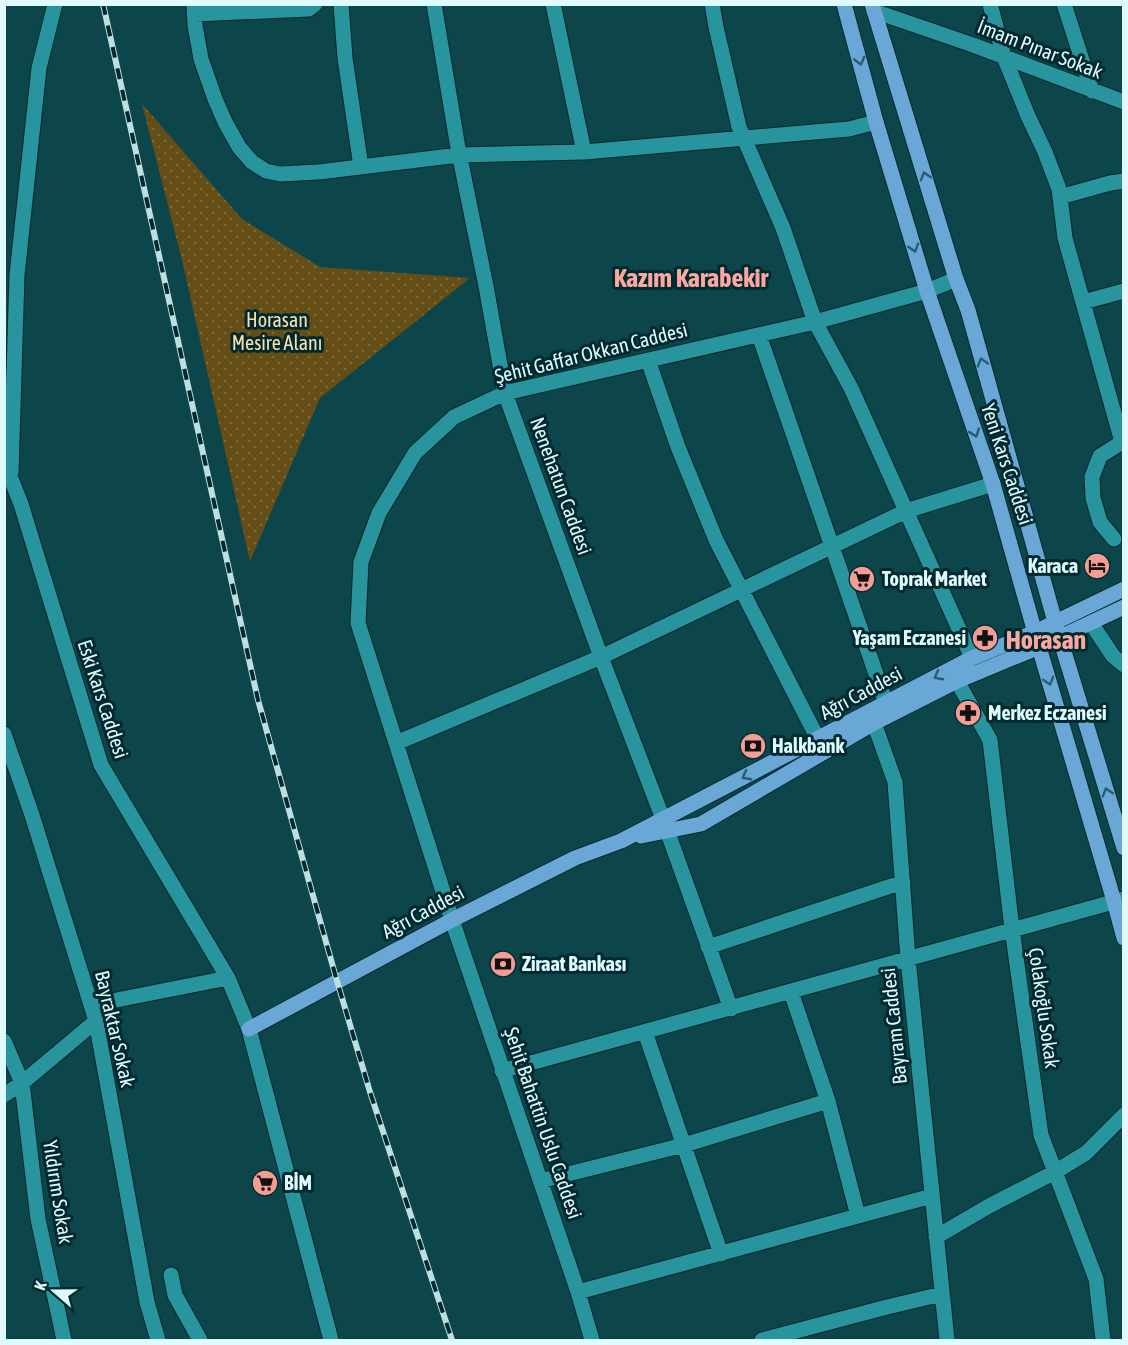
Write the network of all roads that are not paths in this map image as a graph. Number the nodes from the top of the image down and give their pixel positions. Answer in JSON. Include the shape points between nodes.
{"nodes":[{"id":1,"x":55,"y":4,"type":"edge"},
{"id":2,"x":315,"y":4,"type":"edge"},
{"id":3,"x":341,"y":4,"type":"edge"},
{"id":4,"x":434,"y":4,"type":"edge"},
{"id":5,"x":552,"y":4,"type":"edge"},
{"id":6,"x":712,"y":4,"type":"edge"},
{"id":7,"x":844,"y":4,"type":"edge"},
{"id":8,"x":990,"y":4,"type":"edge"},
{"id":9,"x":1065,"y":4,"type":"edge"},
{"id":10,"x":873,"y":8,"type":"edge"},
{"id":11,"x":194,"y":9,"type":"edge"},
{"id":12,"x":1004,"y":57,"type":"junction"},
{"id":13,"x":1092,"y":91,"type":"junction"},
{"id":14,"x":1124,"y":102,"type":"edge"},
{"id":15,"x":876,"y":122,"type":"junction"},
{"id":16,"x":744,"y":137,"type":"junction"},
{"id":17,"x":584,"y":152,"type":"junction"},
{"id":18,"x":459,"y":155,"type":"junction"},
{"id":19,"x":361,"y":167,"type":"junction"},
{"id":20,"x":1124,"y":181,"type":"edge"},
{"id":21,"x":1060,"y":197,"type":"junction"},
{"id":22,"x":956,"y":279,"type":"junction"},
{"id":23,"x":927,"y":291,"type":"junction"},
{"id":24,"x":1124,"y":291,"type":"edge"},
{"id":25,"x":1083,"y":302,"type":"junction"},
{"id":26,"x":815,"y":322,"type":"junction"},
{"id":27,"x":759,"y":335,"type":"junction"},
{"id":28,"x":648,"y":360,"type":"junction"},
{"id":29,"x":505,"y":393,"type":"junction"},
{"id":30,"x":1123,"y":442,"type":"edge"},
{"id":31,"x":4,"y":461,"type":"edge"},
{"id":32,"x":993,"y":484,"type":"junction"},
{"id":33,"x":8,"y":485,"type":"edge"},
{"id":34,"x":906,"y":511,"type":"junction"},
{"id":35,"x":1114,"y":539,"type":"dead end"},
{"id":36,"x":832,"y":547,"type":"junction"},
{"id":37,"x":1124,"y":589,"type":"edge"},
{"id":38,"x":741,"y":590,"type":"junction"},
{"id":39,"x":1124,"y":607,"type":"edge"},
{"id":40,"x":1055,"y":622,"type":"junction"},
{"id":41,"x":1091,"y":623,"type":"junction"},
{"id":42,"x":1060,"y":637,"type":"junction"},
{"id":43,"x":1037,"y":639,"type":"junction"},
{"id":44,"x":601,"y":657,"type":"junction"},
{"id":45,"x":972,"y":658,"type":"junction"},
{"id":46,"x":1124,"y":666,"type":"edge"},
{"id":47,"x":957,"y":681,"type":"junction"},
{"id":48,"x":886,"y":703,"type":"junction"},
{"id":49,"x":872,"y":717,"type":"junction"},
{"id":50,"x":4,"y":734,"type":"edge"},
{"id":51,"x":818,"y":739,"type":"junction"},
{"id":52,"x":396,"y":743,"type":"junction"},
{"id":53,"x":665,"y":825,"type":"junction"},
{"id":54,"x":1123,"y":844,"type":"edge"},
{"id":55,"x":903,"y":882,"type":"junction"},
{"id":56,"x":1119,"y":900,"type":"edge"},
{"id":57,"x":452,"y":920,"type":"junction"},
{"id":58,"x":1012,"y":929,"type":"junction"},
{"id":59,"x":1124,"y":938,"type":"edge"},
{"id":60,"x":708,"y":947,"type":"junction"},
{"id":61,"x":908,"y":959,"type":"junction"},
{"id":62,"x":228,"y":978,"type":"junction"},
{"id":63,"x":791,"y":992,"type":"junction"},
{"id":64,"x":91,"y":1005,"type":"junction"},
{"id":65,"x":731,"y":1009,"type":"junction"},
{"id":66,"x":96,"y":1021,"type":"junction"},
{"id":67,"x":249,"y":1029,"type":"junction"},
{"id":68,"x":645,"y":1032,"type":"junction"},
{"id":69,"x":4,"y":1041,"type":"edge"},
{"id":70,"x":502,"y":1071,"type":"junction"},
{"id":71,"x":22,"y":1083,"type":"junction"},
{"id":72,"x":4,"y":1095,"type":"edge"},
{"id":73,"x":828,"y":1101,"type":"junction"},
{"id":74,"x":1124,"y":1115,"type":"edge"},
{"id":75,"x":684,"y":1146,"type":"junction"},
{"id":76,"x":1055,"y":1172,"type":"junction"},
{"id":77,"x":540,"y":1181,"type":"junction"},
{"id":78,"x":932,"y":1197,"type":"junction"},
{"id":79,"x":858,"y":1216,"type":"junction"},
{"id":80,"x":936,"y":1237,"type":"junction"},
{"id":81,"x":721,"y":1254,"type":"junction"},
{"id":82,"x":171,"y":1275,"type":"dead end"},
{"id":83,"x":578,"y":1292,"type":"junction"},
{"id":84,"x":942,"y":1294,"type":"junction"},
{"id":85,"x":64,"y":1341,"type":"edge"},
{"id":86,"x":158,"y":1341,"type":"edge"},
{"id":87,"x":200,"y":1341,"type":"edge"},
{"id":88,"x":331,"y":1341,"type":"edge"},
{"id":89,"x":592,"y":1341,"type":"edge"},
{"id":90,"x":762,"y":1341,"type":"edge"},
{"id":91,"x":947,"y":1341,"type":"edge"},
{"id":92,"x":1103,"y":1341,"type":"edge"}],
"edges":[{"from":1,"to":33,"type":"street","via":[[39,68],[17,275]]},
{"from":2,"to":11,"type":"street","via":[[309,9]]},
{"from":3,"to":19,"type":"street"},
{"from":4,"to":18,"type":"street","name":"Nenehatun Caddesi"},
{"from":5,"to":17,"type":"street"},
{"from":6,"to":16,"type":"street"},
{"from":7,"to":15,"type":"main road","name":"Yeni Kars Caddesi","one_way":true},
{"from":8,"to":12,"type":"street"},
{"from":9,"to":13,"type":"street"},
{"from":10,"to":12,"type":"street","name":"İmam Pınar Sokak"},
{"from":22,"to":10,"type":"main road","name":"Yeni Kars Caddesi","one_way":true},
{"from":11,"to":19,"type":"street","via":[[201,59],[215,99],[239,147],[252,162],[280,174]]},
{"from":12,"to":13,"type":"street","name":"İmam Pınar Sokak"},
{"from":12,"to":21,"type":"street"},
{"from":13,"to":14,"type":"street","name":"İmam Pınar Sokak"},
{"from":15,"to":16,"type":"street","via":[[849,129]]},
{"from":15,"to":23,"type":"main road","name":"Yeni Kars Caddesi","one_way":true},
{"from":16,"to":17,"type":"street"},
{"from":16,"to":26,"type":"street","via":[[783,228]]},
{"from":17,"to":18,"type":"street"},
{"from":18,"to":19,"type":"street"},
{"from":18,"to":29,"type":"street","name":"Nenehatun Caddesi"},
{"from":20,"to":21,"type":"street"},
{"from":21,"to":25,"type":"street","via":[[1065,238]]},
{"from":22,"to":23,"type":"street","name":"Şehit Gaffar Okkan Caddesi"},
{"from":40,"to":22,"type":"main road","name":"Yeni Kars Caddesi","one_way":true},
{"from":23,"to":26,"type":"street","name":"Şehit Gaffar Okkan Caddesi"},
{"from":23,"to":32,"type":"main road","name":"Yeni Kars Caddesi","one_way":true},
{"from":24,"to":25,"type":"street"},
{"from":25,"to":30,"type":"street"},
{"from":26,"to":27,"type":"street","name":"Şehit Gaffar Okkan Caddesi"},
{"from":26,"to":34,"type":"street","via":[[851,387]]},
{"from":27,"to":28,"type":"street","name":"Şehit Gaffar Okkan Caddesi"},
{"from":27,"to":36,"type":"street"},
{"from":28,"to":29,"type":"street","name":"Şehit Gaffar Okkan Caddesi"},
{"from":28,"to":38,"type":"street","via":[[678,447]]},
{"from":29,"to":44,"type":"street","name":"Nenehatun Caddesi"},
{"from":29,"to":52,"type":"street","name":"Şehit Gaffar Okkan Caddesi","via":[[454,417],[415,453],[379,513],[361,562],[358,623]]},
{"from":30,"to":35,"type":"street","via":[[1100,456],[1092,477],[1100,522]]},
{"from":31,"to":33,"type":"street","name":"Eski Kars Caddesi"},
{"from":32,"to":34,"type":"street"},
{"from":32,"to":43,"type":"main road","name":"Yeni Kars Caddesi"},
{"from":33,"to":62,"type":"street","name":"Eski Kars Caddesi","via":[[21,504],[100,765]]},
{"from":34,"to":36,"type":"street"},
{"from":34,"to":45,"type":"street"},
{"from":36,"to":38,"type":"street"},
{"from":36,"to":48,"type":"street"},
{"from":37,"to":40,"type":"main road","name":"Ağrı Caddesi"},
{"from":38,"to":44,"type":"street"},
{"from":38,"to":51,"type":"street"},
{"from":39,"to":41,"type":"main road","name":"Ağrı Caddesi"},
{"from":40,"to":42,"type":"main road","name":"Yeni Kars Caddesi"},
{"from":40,"to":43,"type":"main road","name":"Ağrı Caddesi"},
{"from":41,"to":42,"type":"main road","name":"Ağrı Caddesi"},
{"from":41,"to":46,"type":"street"},
{"from":42,"to":43,"type":"main road","name":"Ağrı Caddesi"},
{"from":54,"to":42,"type":"main road","name":"Yeni Kars Caddesi","one_way":true},
{"from":43,"to":45,"type":"main road","name":"Ağrı Caddesi"},
{"from":43,"to":47,"type":"main road","name":"Ağrı Caddesi"},
{"from":43,"to":56,"type":"main road","name":"Yeni Kars Caddesi","one_way":true},
{"from":44,"to":52,"type":"street"},
{"from":44,"to":53,"type":"street","name":"Nenehatun Caddesi"},
{"from":45,"to":48,"type":"main road","name":"Ağrı Caddesi","one_way":true},
{"from":47,"to":49,"type":"main road","name":"Ağrı Caddesi"},
{"from":47,"to":58,"type":"street","name":"Çolakoğlu Sokak","via":[[990,740]]},
{"from":48,"to":49,"type":"main road","name":"Ağrı Caddesi"},
{"from":49,"to":51,"type":"main road","name":"Ağrı Caddesi"},
{"from":49,"to":53,"type":"main road","name":"Ağrı Caddesi","via":[[701,824]]},
{"from":49,"to":55,"type":"street","name":"Bayram Caddesi","via":[[895,782]]},
{"from":50,"to":64,"type":"street","name":"Bayraktar Sokak"},
{"from":51,"to":53,"type":"main road","name":"Ağrı Caddesi","one_way":true},
{"from":52,"to":57,"type":"street","name":"Şehit Gaffar Okkan Caddesi"},
{"from":53,"to":57,"type":"main road","name":"Ağrı Caddesi","via":[[575,858]]},
{"from":53,"to":60,"type":"street","name":"Nenehatun Caddesi"},
{"from":55,"to":60,"type":"street"},
{"from":55,"to":61,"type":"street","name":"Bayram Caddesi"},
{"from":56,"to":58,"type":"street"},
{"from":56,"to":59,"type":"main road","name":"Yeni Kars Caddesi"},
{"from":57,"to":67,"type":"main road","name":"Ağrı Caddesi"},
{"from":57,"to":70,"type":"street","name":"Şehit Bahattin Uslu Caddesi"},
{"from":58,"to":61,"type":"street"},
{"from":58,"to":76,"type":"street","name":"Çolakoğlu Sokak","via":[[1041,1135]]},
{"from":60,"to":65,"type":"street","name":"Nenehatun Caddesi"},
{"from":61,"to":63,"type":"street"},
{"from":61,"to":78,"type":"street","name":"Bayram Caddesi"},
{"from":62,"to":64,"type":"street"},
{"from":62,"to":67,"type":"street","name":"Eski Kars Caddesi"},
{"from":63,"to":65,"type":"street"},
{"from":63,"to":73,"type":"street"},
{"from":64,"to":66,"type":"street","name":"Bayraktar Sokak"},
{"from":65,"to":68,"type":"street"},
{"from":66,"to":71,"type":"street"},
{"from":66,"to":86,"type":"street","name":"Bayraktar Sokak","via":[[147,1302]]},
{"from":67,"to":88,"type":"street","name":"Eski Kars Caddesi"},
{"from":68,"to":70,"type":"street"},
{"from":68,"to":75,"type":"street"},
{"from":69,"to":71,"type":"street","name":"Yıldırım Sokak"},
{"from":70,"to":77,"type":"street","name":"Şehit Bahattin Uslu Caddesi"},
{"from":71,"to":72,"type":"street"},
{"from":71,"to":85,"type":"street","name":"Yıldırım Sokak","via":[[38,1219]]},
{"from":73,"to":75,"type":"street"},
{"from":73,"to":79,"type":"street"},
{"from":74,"to":76,"type":"street","via":[[1086,1153]]},
{"from":75,"to":77,"type":"street"},
{"from":75,"to":81,"type":"street"},
{"from":76,"to":80,"type":"street"},
{"from":76,"to":92,"type":"street","name":"Çolakoğlu Sokak","via":[[1096,1279]]},
{"from":77,"to":83,"type":"street","name":"Şehit Bahattin Uslu Caddesi"},
{"from":78,"to":79,"type":"street"},
{"from":78,"to":80,"type":"street","name":"Bayram Caddesi"},
{"from":79,"to":81,"type":"street"},
{"from":80,"to":84,"type":"street","name":"Bayram Caddesi"},
{"from":81,"to":83,"type":"street"},
{"from":82,"to":87,"type":"street","via":[[175,1295]]},
{"from":83,"to":89,"type":"street","name":"Şehit Bahattin Uslu Caddesi"},
{"from":84,"to":90,"type":"street"},
{"from":84,"to":91,"type":"street","name":"Bayram Caddesi"}]}
